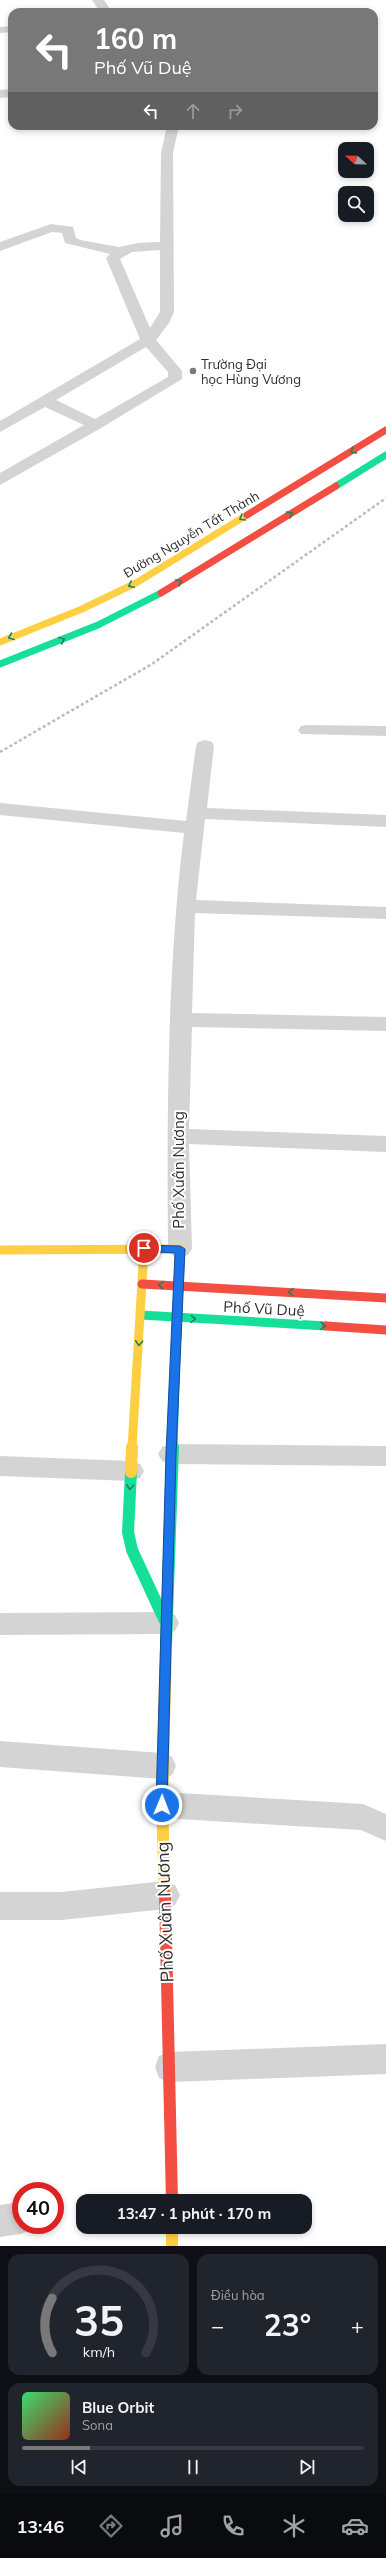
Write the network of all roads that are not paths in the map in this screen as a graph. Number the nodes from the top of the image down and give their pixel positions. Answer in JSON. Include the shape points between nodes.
{"nodes":[{"id":1,"x":172,"y":130,"type":"edge"},
{"id":2,"x":167,"y":246,"type":"junction"},
{"id":3,"x":0,"y":247,"type":"edge"},
{"id":4,"x":118,"y":251,"type":"junction"},
{"id":5,"x":148,"y":340,"type":"junction"},
{"id":6,"x":45,"y":401,"type":"junction"},
{"id":7,"x":96,"y":425,"type":"junction"},
{"id":8,"x":0,"y":428,"type":"edge"},
{"id":9,"x":386,"y":430,"type":"edge"},
{"id":10,"x":386,"y":455,"type":"edge"},
{"id":11,"x":0,"y":480,"type":"edge"},
{"id":12,"x":90,"y":617,"type":"junction"},
{"id":13,"x":0,"y":642,"type":"edge"},
{"id":14,"x":0,"y":664,"type":"edge"},
{"id":15,"x":307,"y":730,"type":"dead end"},
{"id":16,"x":386,"y":731,"type":"edge"},
{"id":17,"x":205,"y":746,"type":"dead end"},
{"id":18,"x":0,"y":809,"type":"edge"},
{"id":19,"x":194,"y":820,"type":"junction"},
{"id":20,"x":386,"y":821,"type":"edge"},
{"id":21,"x":185,"y":906,"type":"junction"},
{"id":22,"x":386,"y":914,"type":"edge"},
{"id":23,"x":181,"y":1020,"type":"junction"},
{"id":24,"x":386,"y":1024,"type":"edge"},
{"id":25,"x":178,"y":1136,"type":"junction"},
{"id":26,"x":386,"y":1144,"type":"edge"},
{"id":27,"x":144,"y":1248,"type":"junction"},
{"id":28,"x":180,"y":1249,"type":"junction"},
{"id":29,"x":0,"y":1250,"type":"edge"},
{"id":30,"x":142,"y":1284,"type":"junction"},
{"id":31,"x":178,"y":1286,"type":"junction"},
{"id":32,"x":386,"y":1298,"type":"edge"},
{"id":33,"x":141,"y":1315,"type":"junction"},
{"id":34,"x":177,"y":1318,"type":"junction"},
{"id":35,"x":386,"y":1330,"type":"edge"},
{"id":36,"x":171,"y":1454,"type":"junction"},
{"id":37,"x":386,"y":1456,"type":"edge"},
{"id":38,"x":0,"y":1466,"type":"edge"},
{"id":39,"x":131,"y":1471,"type":"junction"},
{"id":40,"x":166,"y":1623,"type":"junction"},
{"id":41,"x":0,"y":1624,"type":"edge"},
{"id":42,"x":0,"y":1754,"type":"edge"},
{"id":43,"x":162,"y":1766,"type":"junction"},
{"id":44,"x":162,"y":1805,"type":"junction"},
{"id":45,"x":386,"y":1828,"type":"edge"},
{"id":46,"x":165,"y":1895,"type":"junction"},
{"id":47,"x":0,"y":1906,"type":"edge"},
{"id":48,"x":386,"y":2059,"type":"edge"},
{"id":49,"x":170,"y":2067,"type":"junction"},
{"id":50,"x":172,"y":2194,"type":"edge"},
{"id":51,"x":12,"y":2220,"type":"edge"},
{"id":52,"x":0,"y":2222,"type":"edge"},
{"id":53,"x":172,"y":2234,"type":"edge"},
{"id":54,"x":172,"y":2246,"type":"edge"}],
"edges":[{"from":1,"to":2,"type":"street","via":[[167,153]]},
{"from":2,"to":4,"type":"street"},
{"from":2,"to":5,"type":"street","via":[[167,312]]},
{"from":3,"to":4,"type":"street","via":[[51,228],[60,228],[68,230],[70,240],[76,243]]},
{"from":4,"to":5,"type":"street","via":[[113,258]]},
{"from":5,"to":6,"type":"street"},
{"from":5,"to":7,"type":"street","via":[[175,371],[175,379]]},
{"from":6,"to":7,"type":"street"},
{"from":6,"to":8,"type":"street"},
{"from":7,"to":11,"type":"street"},
{"from":9,"to":12,"type":"street","name":"Đường Nguyễn Tất Thành","one_way":true,"via":[[136,583]]},
{"from":12,"to":10,"type":"street","name":"Đường Nguyễn Tất Thành","one_way":true,"via":[[161,593]]},
{"from":12,"to":13,"type":"street","name":"Đường Nguyễn Tất Thành","one_way":true},
{"from":14,"to":12,"type":"street","name":"Đường Nguyễn Tất Thành","one_way":true},
{"from":15,"to":16,"type":"street"},
{"from":17,"to":19,"type":"street","name":"Phố Xuân Nương"},
{"from":18,"to":19,"type":"street"},
{"from":19,"to":20,"type":"street"},
{"from":19,"to":21,"type":"street","name":"Phố Xuân Nương"},
{"from":21,"to":22,"type":"street"},
{"from":21,"to":23,"type":"street","name":"Phố Xuân Nương"},
{"from":23,"to":24,"type":"street"},
{"from":23,"to":25,"type":"street","name":"Phố Xuân Nương"},
{"from":25,"to":26,"type":"street"},
{"from":25,"to":28,"type":"street","name":"Phố Xuân Nương"},
{"from":27,"to":28,"type":"street"},
{"from":27,"to":29,"type":"street"},
{"from":27,"to":30,"type":"street","name":"Phố Xuân Nương"},
{"from":28,"to":31,"type":"street","name":"Phố Xuân Nương"},
{"from":31,"to":30,"type":"street","name":"Phố Vũ Duệ","one_way":true},
{"from":30,"to":33,"type":"street","name":"Phố Xuân Nương"},
{"from":32,"to":31,"type":"street","name":"Phố Vũ Duệ","one_way":true},
{"from":31,"to":34,"type":"street","name":"Phố Xuân Nương"},
{"from":33,"to":34,"type":"street","name":"Phố Vũ Duệ"},
{"from":33,"to":39,"type":"street","name":"Phố Xuân Nương","one_way":true},
{"from":34,"to":35,"type":"street","name":"Phố Vũ Duệ","one_way":true},
{"from":34,"to":36,"type":"street","name":"Phố Xuân Nương"},
{"from":36,"to":37,"type":"street"},
{"from":36,"to":40,"type":"street","name":"Phố Xuân Nương"},
{"from":38,"to":39,"type":"street"},
{"from":39,"to":40,"type":"street","name":"Phố Xuân Nương","one_way":true,"via":[[128,1532],[130,1542]]},
{"from":40,"to":41,"type":"street"},
{"from":40,"to":43,"type":"street","name":"Phố Xuân Nương"},
{"from":42,"to":43,"type":"street"},
{"from":43,"to":44,"type":"street","name":"Phố Xuân Nương"},
{"from":44,"to":45,"type":"street","via":[[363,1817]]},
{"from":44,"to":46,"type":"street","name":"Phố Xuân Nương"},
{"from":46,"to":47,"type":"street","via":[[88,1905],[30,1908]]},
{"from":46,"to":49,"type":"street","name":"Phố Xuân Nương"},
{"from":48,"to":49,"type":"street"},
{"from":49,"to":50,"type":"street","name":"Phố Xuân Nương"},
{"from":51,"to":52,"type":"street"},
{"from":53,"to":54,"type":"street"}]}
